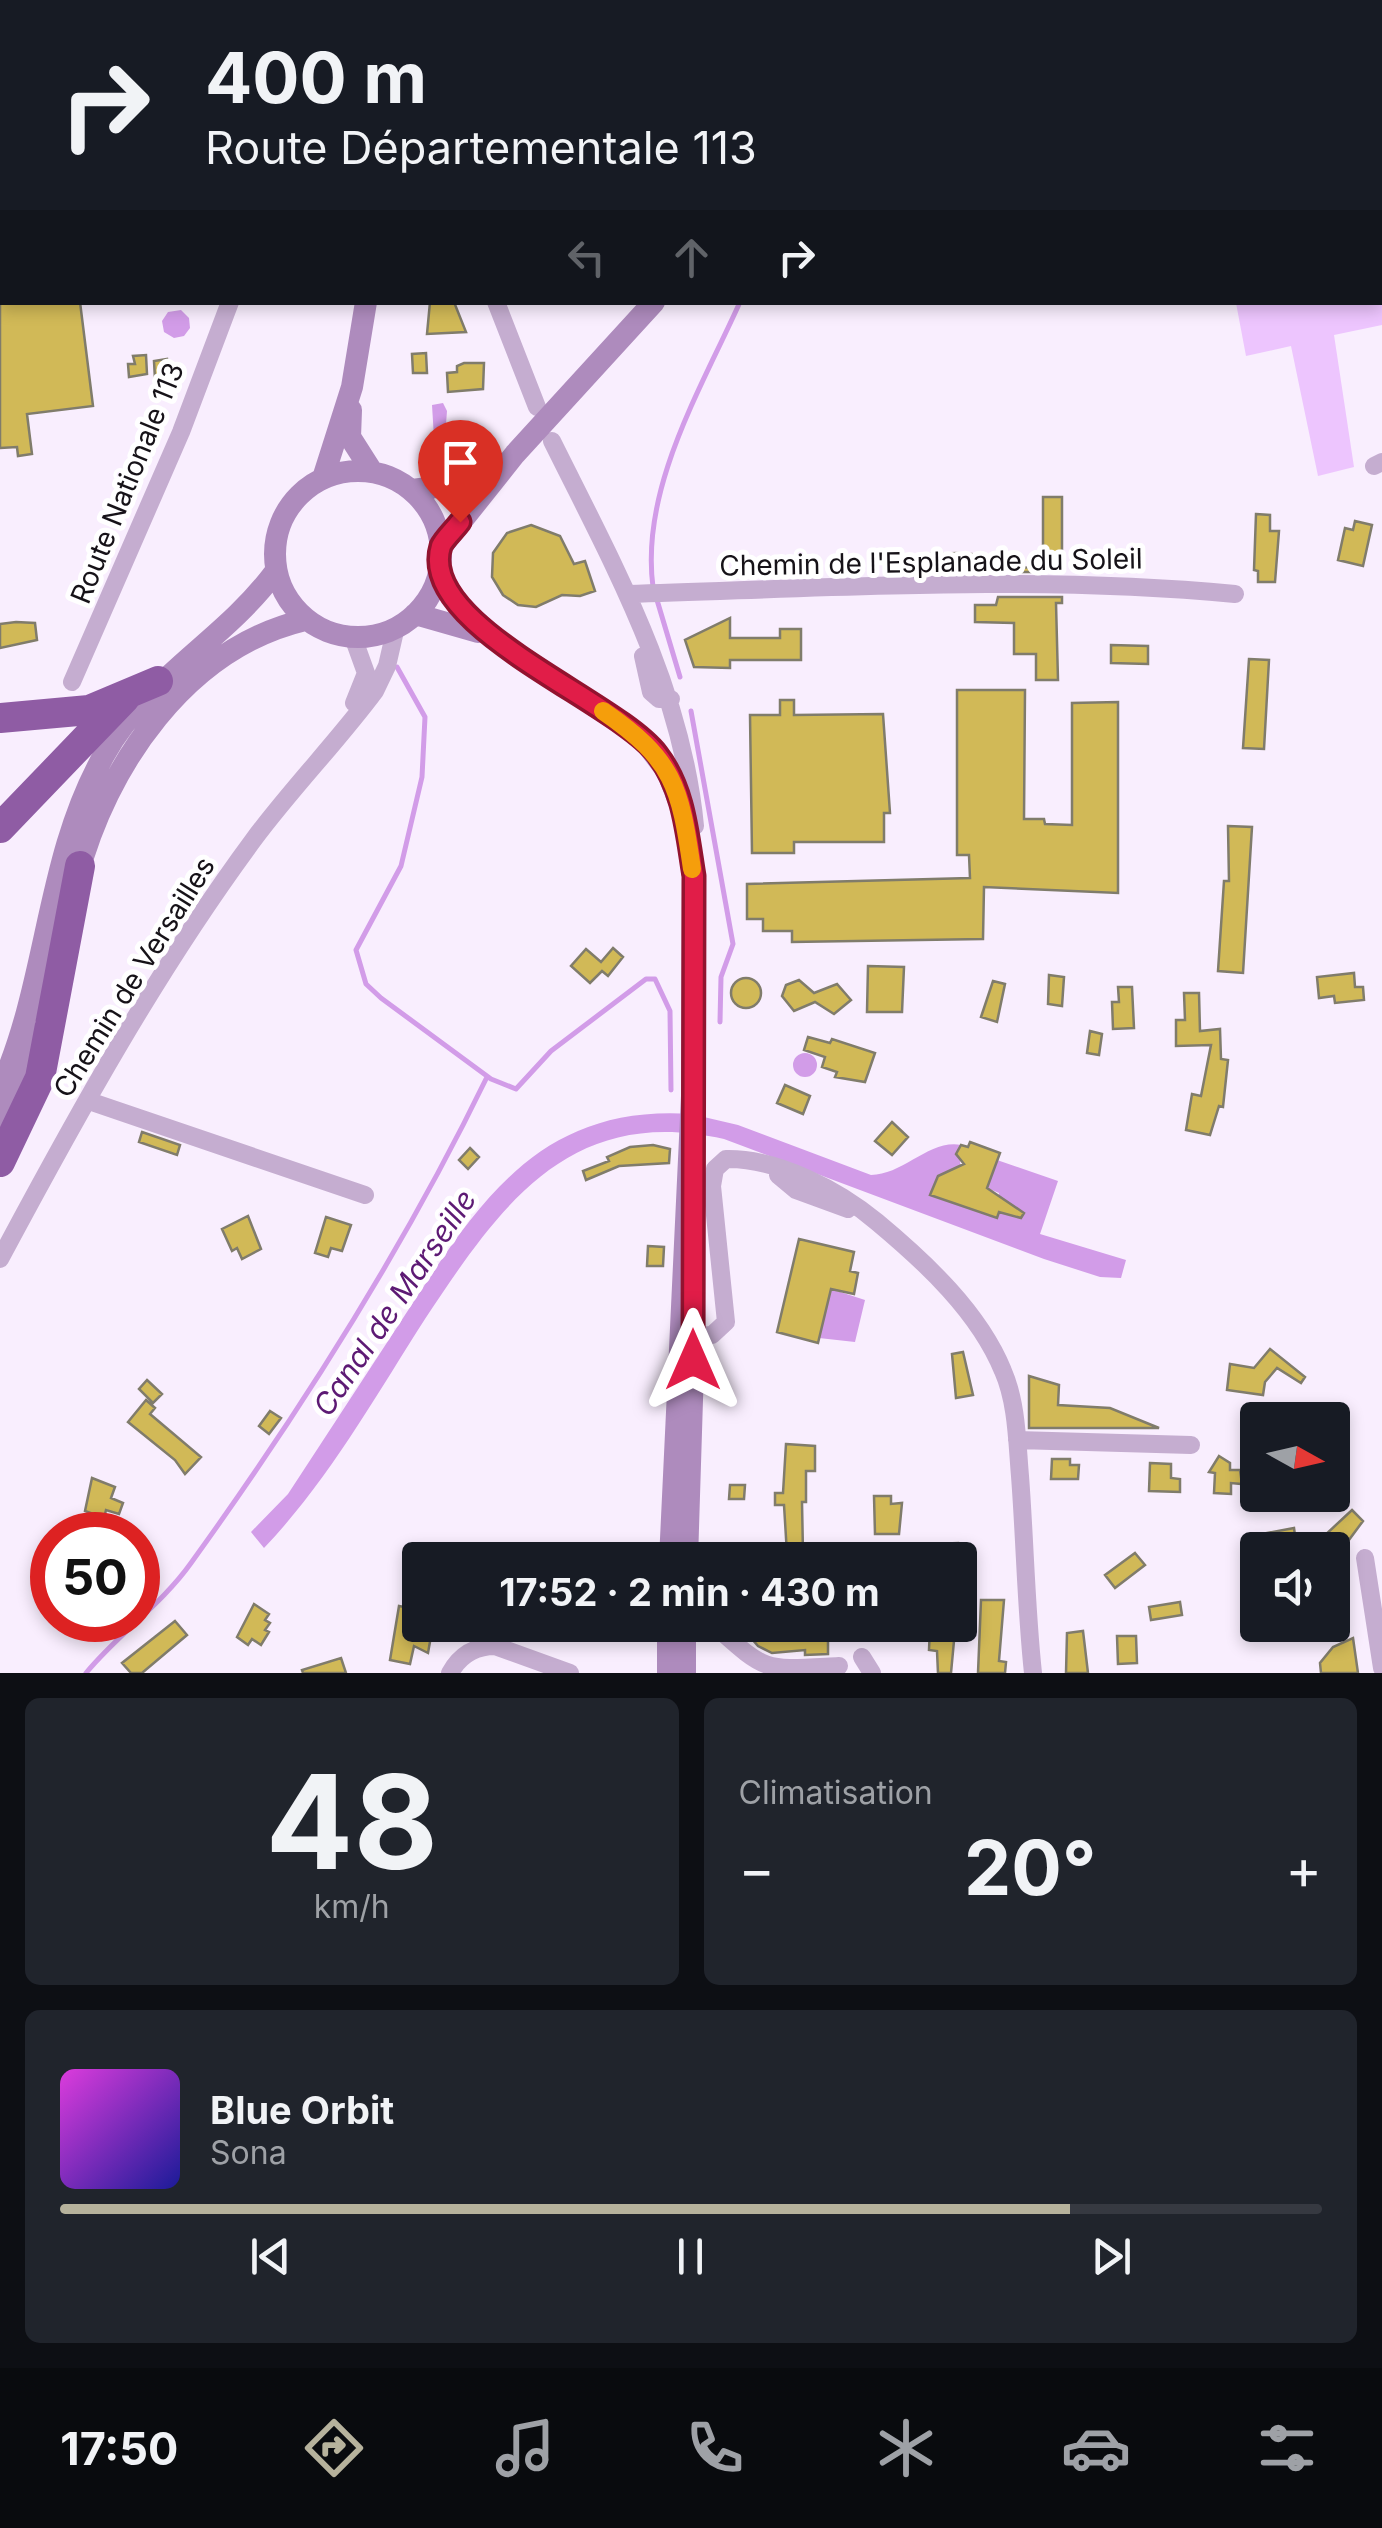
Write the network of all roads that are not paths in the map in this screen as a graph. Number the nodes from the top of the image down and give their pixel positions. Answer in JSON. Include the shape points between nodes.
{"nodes":[{"id":1,"x":229,"y":305,"type":"edge"},
{"id":2,"x":366,"y":305,"type":"edge"},
{"id":3,"x":497,"y":305,"type":"edge"},
{"id":4,"x":651,"y":305,"type":"edge"},
{"id":5,"x":352,"y":387,"type":"junction"},
{"id":6,"x":537,"y":407,"type":"dead end"},
{"id":7,"x":552,"y":441,"type":"dead end"},
{"id":8,"x":515,"y":454,"type":"junction"},
{"id":9,"x":370,"y":470,"type":"junction"},
{"id":10,"x":324,"y":475,"type":"junction"},
{"id":11,"x":412,"y":490,"type":"junction"},
{"id":12,"x":441,"y":546,"type":"junction"},
{"id":13,"x":275,"y":572,"type":"junction"},
{"id":14,"x":439,"y":573,"type":"junction"},
{"id":15,"x":628,"y":594,"type":"junction"},
{"id":16,"x":1236,"y":594,"type":"dead end"},
{"id":17,"x":415,"y":614,"type":"junction"},
{"id":18,"x":304,"y":620,"type":"junction"},
{"id":19,"x":395,"y":631,"type":"junction"},
{"id":20,"x":352,"y":637,"type":"junction"},
{"id":21,"x":497,"y":640,"type":"junction"},
{"id":22,"x":72,"y":682,"type":"dead end"},
{"id":23,"x":158,"y":682,"type":"junction"},
{"id":24,"x":125,"y":698,"type":"junction"},
{"id":25,"x":0,"y":718,"type":"edge"},
{"id":26,"x":334,"y":738,"type":"junction"},
{"id":27,"x":0,"y":828,"type":"edge"},
{"id":28,"x":80,"y":866,"type":"junction"},
{"id":29,"x":694,"y":876,"type":"junction"},
{"id":30,"x":0,"y":1089,"type":"edge"},
{"id":31,"x":89,"y":1101,"type":"junction"},
{"id":32,"x":0,"y":1121,"type":"edge"},
{"id":33,"x":0,"y":1162,"type":"edge"},
{"id":34,"x":365,"y":1195,"type":"dead end"},
{"id":35,"x":0,"y":1258,"type":"edge"},
{"id":36,"x":686,"y":1338,"type":"junction"},
{"id":37,"x":1017,"y":1440,"type":"junction"},
{"id":38,"x":1191,"y":1444,"type":"dead end"},
{"id":39,"x":671,"y":1542,"type":"edge"},
{"id":40,"x":687,"y":1542,"type":"edge"},
{"id":41,"x":1365,"y":1558,"type":"dead end"},
{"id":42,"x":668,"y":1642,"type":"edge"},
{"id":43,"x":685,"y":1642,"type":"edge"},
{"id":44,"x":730,"y":1642,"type":"edge"},
{"id":45,"x":839,"y":1666,"type":"dead end"},
{"id":46,"x":1382,"y":1668,"type":"edge"},
{"id":47,"x":776,"y":1671,"type":"edge"},
{"id":48,"x":450,"y":1673,"type":"edge"},
{"id":49,"x":570,"y":1673,"type":"edge"},
{"id":50,"x":668,"y":1673,"type":"edge"},
{"id":51,"x":685,"y":1673,"type":"edge"},
{"id":52,"x":1034,"y":1673,"type":"edge"}],
"edges":[{"from":1,"to":22,"type":"street","name":"Route Nationale 113","via":[[176,446]]},
{"from":2,"to":5,"type":"main road"},
{"from":3,"to":6,"type":"street"},
{"from":4,"to":8,"type":"main road"},
{"from":5,"to":9,"type":"main road","via":[[350,437]]},
{"from":5,"to":10,"type":"main road"},
{"from":7,"to":15,"type":"street"},
{"from":8,"to":11,"type":"main road","via":[[470,483]]},
{"from":8,"to":12,"type":"main road"},
{"from":9,"to":10,"type":"main road"},
{"from":9,"to":11,"type":"main road"},
{"from":10,"to":13,"type":"main road","via":[[282,523]]},
{"from":11,"to":12,"type":"main road","via":[[427,506]]},
{"from":12,"to":14,"type":"main road"},
{"from":13,"to":18,"type":"main road"},
{"from":13,"to":23,"type":"main road","via":[[250,605]]},
{"from":14,"to":17,"type":"main road"},
{"from":14,"to":21,"type":"main road","via":[[460,606]]},
{"from":15,"to":16,"type":"street","name":"Chemin de l'Esplanade du Soleil","via":[[1009,582]]},
{"from":15,"to":29,"type":"street","via":[[651,692],[671,699],[695,820]]},
{"from":17,"to":19,"type":"main road"},
{"from":17,"to":21,"type":"main road"},
{"from":18,"to":20,"type":"main road"},
{"from":18,"to":28,"type":"main road","via":[[246,640],[166,709],[109,790]]},
{"from":19,"to":20,"type":"main road"},
{"from":19,"to":26,"type":"street","name":"Chemin de Versailles","via":[[375,691]]},
{"from":20,"to":26,"type":"street","name":"Chemin de Versailles","via":[[366,673]]},
{"from":21,"to":29,"type":"main road","via":[[657,754],[684,814]]},
{"from":23,"to":24,"type":"highway"},
{"from":23,"to":30,"type":"main road","via":[[105,753],[70,829],[25,1021]]},
{"from":24,"to":25,"type":"highway","via":[[57,716]]},
{"from":24,"to":27,"type":"highway"},
{"from":26,"to":31,"type":"street","name":"Chemin de Versailles","via":[[253,840]]},
{"from":28,"to":32,"type":"main road","via":[[36,1042]]},
{"from":28,"to":33,"type":"highway","via":[[40,1078]]},
{"from":29,"to":36,"type":"main road"},
{"from":31,"to":34,"type":"street"},
{"from":31,"to":35,"type":"street","name":"Chemin de Versailles"},
{"from":36,"to":37,"type":"street","via":[[719,1332],[727,1313],[714,1169],[731,1159],[771,1167],[850,1199],[913,1252],[976,1325],[1005,1374]]},
{"from":36,"to":39,"type":"main road"},
{"from":36,"to":40,"type":"main road"},
{"from":37,"to":38,"type":"street"},
{"from":37,"to":52,"type":"street"},
{"from":41,"to":46,"type":"street"},
{"from":42,"to":50,"type":"main road"},
{"from":43,"to":51,"type":"main road"},
{"from":44,"to":47,"type":"street","via":[[749,1663]]},
{"from":45,"to":47,"type":"street"},
{"from":48,"to":49,"type":"street","via":[[463,1656],[496,1646]]}]}
